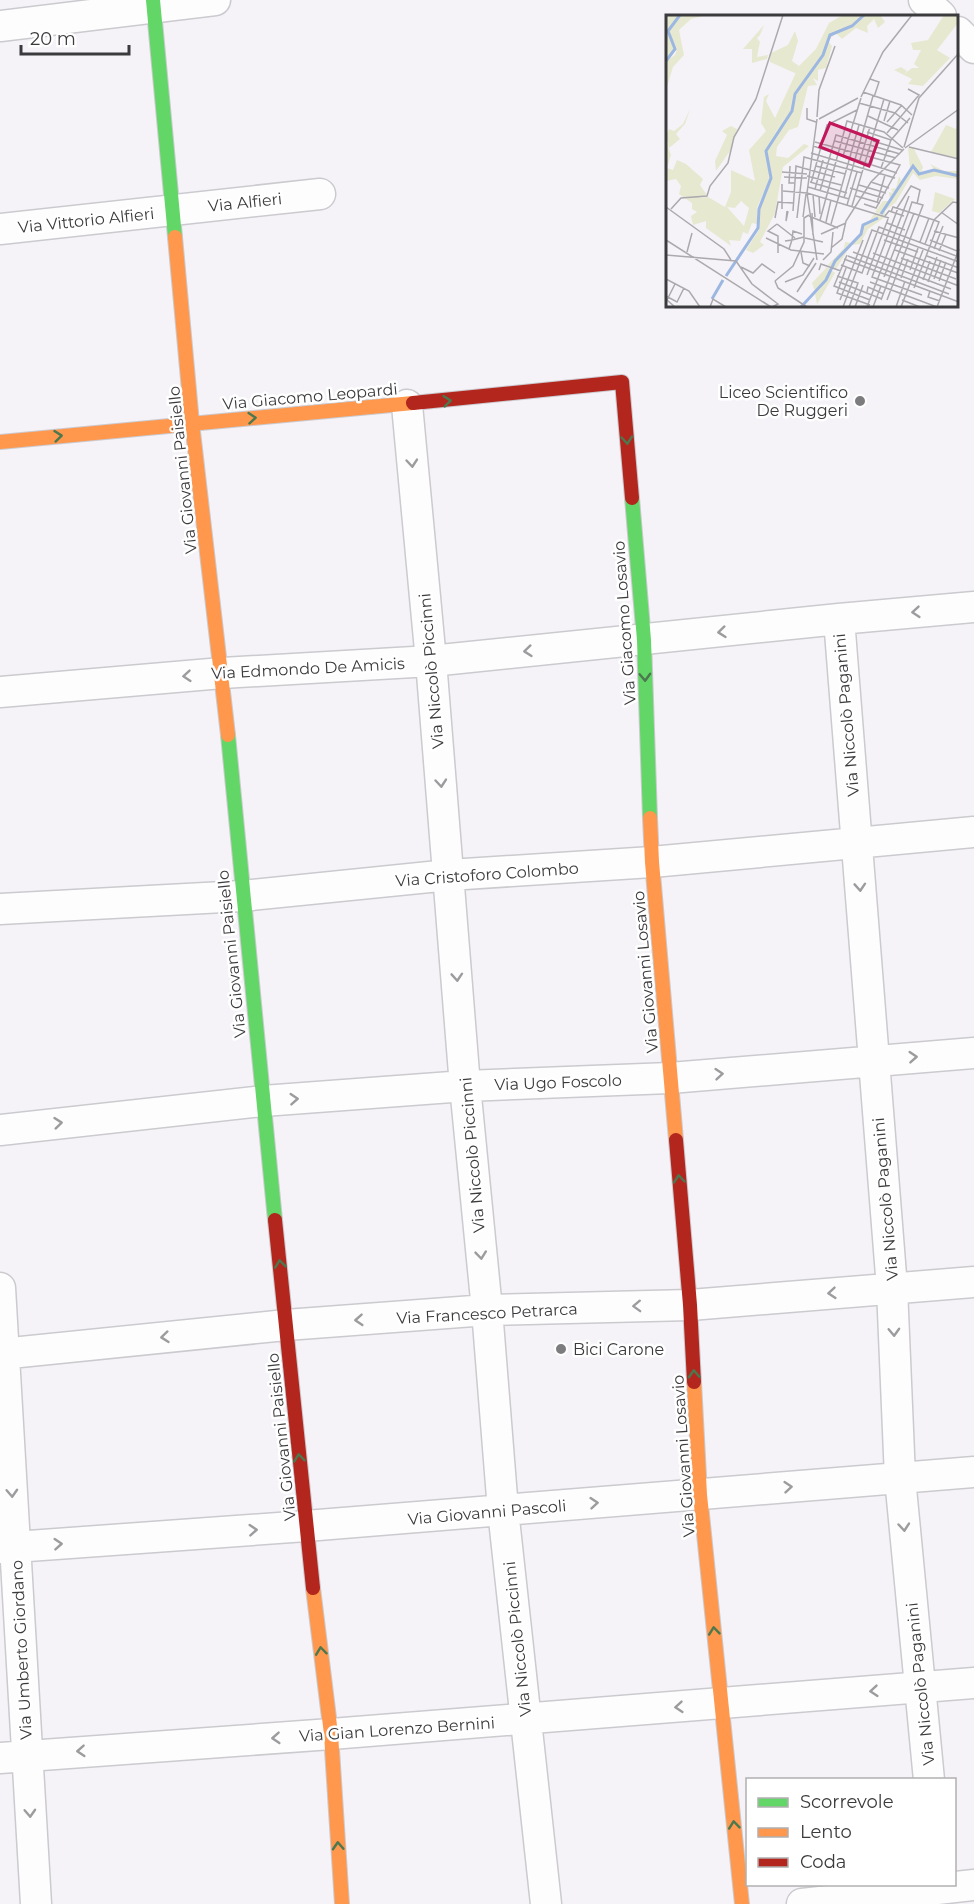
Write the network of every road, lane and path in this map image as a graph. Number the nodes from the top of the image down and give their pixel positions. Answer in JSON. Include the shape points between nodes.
{"nodes":[{"id":1,"x":215,"y":0,"type":"edge"},
{"id":2,"x":924,"y":0,"type":"edge"},
{"id":3,"x":154,"y":3,"type":"edge"},
{"id":4,"x":940,"y":15,"type":"edge"},
{"id":5,"x":0,"y":26,"type":"edge"},
{"id":6,"x":959,"y":34,"type":"edge"},
{"id":7,"x":974,"y":48,"type":"edge"},
{"id":8,"x":320,"y":194,"type":"dead end"},
{"id":9,"x":171,"y":210,"type":"junction"},
{"id":10,"x":0,"y":229,"type":"edge"},
{"id":11,"x":622,"y":382,"type":"joint"},
{"id":12,"x":407,"y":405,"type":"junction"},
{"id":13,"x":192,"y":423,"type":"junction"},
{"id":14,"x":0,"y":442,"type":"edge"},
{"id":15,"x":974,"y":608,"type":"edge"},
{"id":16,"x":839,"y":619,"type":"junction"},
{"id":17,"x":644,"y":640,"type":"junction"},
{"id":18,"x":431,"y":661,"type":"junction"},
{"id":19,"x":222,"y":673,"type":"junction"},
{"id":20,"x":0,"y":692,"type":"edge"},
{"id":21,"x":974,"y":832,"type":"edge"},
{"id":22,"x":857,"y":842,"type":"junction"},
{"id":23,"x":652,"y":862,"type":"junction"},
{"id":24,"x":449,"y":875,"type":"junction"},
{"id":25,"x":242,"y":896,"type":"junction"},
{"id":26,"x":0,"y":909,"type":"edge"},
{"id":27,"x":974,"y":1053,"type":"edge"},
{"id":28,"x":874,"y":1060,"type":"junction"},
{"id":29,"x":670,"y":1078,"type":"junction"},
{"id":30,"x":465,"y":1086,"type":"junction"},
{"id":31,"x":263,"y":1101,"type":"junction"},
{"id":32,"x":0,"y":1130,"type":"edge"},
{"id":33,"x":974,"y":1282,"type":"edge"},
{"id":34,"x":0,"y":1288,"type":"edge"},
{"id":35,"x":892,"y":1288,"type":"junction"},
{"id":36,"x":690,"y":1305,"type":"junction"},
{"id":37,"x":487,"y":1310,"type":"junction"},
{"id":38,"x":286,"y":1325,"type":"junction"},
{"id":39,"x":2,"y":1353,"type":"edge"},
{"id":40,"x":974,"y":1472,"type":"edge"},
{"id":41,"x":900,"y":1478,"type":"junction"},
{"id":42,"x":700,"y":1495,"type":"junction"},
{"id":43,"x":503,"y":1510,"type":"junction"},
{"id":44,"x":306,"y":1526,"type":"junction"},
{"id":45,"x":8,"y":1548,"type":"edge"},
{"id":46,"x":974,"y":1683,"type":"edge"},
{"id":47,"x":920,"y":1688,"type":"junction"},
{"id":48,"x":721,"y":1704,"type":"junction"},
{"id":49,"x":526,"y":1719,"type":"junction"},
{"id":50,"x":331,"y":1734,"type":"junction"},
{"id":51,"x":13,"y":1756,"type":"edge"},
{"id":52,"x":929,"y":1778,"type":"edge"},
{"id":53,"x":974,"y":1886,"type":"edge"},
{"id":54,"x":940,"y":1892,"type":"edge"},
{"id":55,"x":36,"y":1904,"type":"edge"},
{"id":56,"x":342,"y":1904,"type":"edge"},
{"id":57,"x":546,"y":1904,"type":"edge"},
{"id":58,"x":742,"y":1904,"type":"edge"},
{"id":59,"x":802,"y":1904,"type":"edge"}],
"edges":[{"from":1,"to":3,"type":"street"},
{"from":2,"to":4,"type":"street"},
{"from":3,"to":5,"type":"street"},
{"from":3,"to":9,"type":"street","name":"Via Giovanni Paisiello"},
{"from":6,"to":7,"type":"street"},
{"from":8,"to":9,"type":"street","name":"Via Alfieri"},
{"from":9,"to":10,"type":"street","name":"Via Vittorio Alfieri"},
{"from":9,"to":13,"type":"street","name":"Via Giovanni Paisiello"},
{"from":12,"to":11,"type":"street","name":"Via Giacomo Leopardi","one_way":true},
{"from":11,"to":17,"type":"street","name":"Via Giacomo Losavio","one_way":true},
{"from":13,"to":12,"type":"street","name":"Via Giacomo Leopardi","one_way":true},
{"from":12,"to":18,"type":"street","name":"Via Niccolò Piccinni","one_way":true},
{"from":14,"to":13,"type":"street","name":"Via Giacomo Leopardi","one_way":true},
{"from":13,"to":19,"type":"street","name":"Via Giovanni Paisiello"},
{"from":15,"to":16,"type":"street","name":"Via Edmondo De Amicis","one_way":true},
{"from":16,"to":17,"type":"street","name":"Via Edmondo De Amicis","one_way":true},
{"from":16,"to":22,"type":"street","name":"Via Niccolò Paganini"},
{"from":17,"to":18,"type":"street","name":"Via Edmondo De Amicis","one_way":true},
{"from":17,"to":23,"type":"street","name":"Via Giacomo Losavio","one_way":true},
{"from":18,"to":19,"type":"street","name":"Via Edmondo De Amicis"},
{"from":18,"to":24,"type":"street","name":"Via Niccolò Piccinni","one_way":true},
{"from":19,"to":20,"type":"street","name":"Via Edmondo De Amicis","one_way":true},
{"from":19,"to":25,"type":"street","name":"Via Giovanni Paisiello"},
{"from":21,"to":22,"type":"street","name":"Via Cristoforo Colombo"},
{"from":22,"to":23,"type":"street","name":"Via Cristoforo Colombo"},
{"from":22,"to":28,"type":"street","name":"Via Niccolò Paganini","one_way":true},
{"from":23,"to":24,"type":"street","name":"Via Cristoforo Colombo"},
{"from":23,"to":29,"type":"street","name":"Via Giovanni Losavio"},
{"from":24,"to":25,"type":"street","name":"Via Cristoforo Colombo"},
{"from":24,"to":30,"type":"street","name":"Via Niccolò Piccinni","one_way":true},
{"from":25,"to":26,"type":"street","name":"Via Cristoforo Colombo"},
{"from":25,"to":31,"type":"street","name":"Via Giovanni Paisiello"},
{"from":28,"to":27,"type":"street","name":"Via Ugo Foscolo","one_way":true},
{"from":29,"to":28,"type":"street","name":"Via Ugo Foscolo","one_way":true},
{"from":28,"to":35,"type":"street","name":"Via Niccolò Paganini"},
{"from":29,"to":30,"type":"street","name":"Via Ugo Foscolo"},
{"from":36,"to":29,"type":"street","name":"Via Giovanni Losavio","one_way":true},
{"from":31,"to":30,"type":"street","name":"Via Ugo Foscolo","one_way":true},
{"from":30,"to":37,"type":"street","name":"Via Niccolò Piccinni","one_way":true},
{"from":32,"to":31,"type":"street","name":"Via Ugo Foscolo","one_way":true},
{"from":38,"to":31,"type":"street","name":"Via Giovanni Paisiello","one_way":true},
{"from":33,"to":35,"type":"street","name":"Via Francesco Petrarca"},
{"from":34,"to":39,"type":"street","name":"Via Umberto Giordano"},
{"from":35,"to":36,"type":"street","name":"Via Francesco Petrarca","one_way":true},
{"from":35,"to":41,"type":"street","name":"Via Niccolò Paganini","one_way":true},
{"from":36,"to":37,"type":"street","name":"Via Francesco Petrarca","one_way":true},
{"from":42,"to":36,"type":"street","name":"Via Giovanni Losavio","one_way":true},
{"from":37,"to":38,"type":"street","name":"Via Francesco Petrarca","one_way":true},
{"from":37,"to":43,"type":"street","name":"Via Niccolò Piccinni"},
{"from":38,"to":39,"type":"street","name":"Via Francesco Petrarca","one_way":true},
{"from":44,"to":38,"type":"street","name":"Via Giovanni Paisiello","one_way":true},
{"from":39,"to":45,"type":"street","name":"Via Umberto Giordano","one_way":true},
{"from":40,"to":41,"type":"street","name":"Via Giovanni Pascoli"},
{"from":42,"to":41,"type":"street","name":"Via Giovanni Pascoli","one_way":true},
{"from":41,"to":47,"type":"street","name":"Via Niccolò Paganini","one_way":true},
{"from":43,"to":42,"type":"street","name":"Via Giovanni Pascoli","one_way":true},
{"from":48,"to":42,"type":"street","name":"Via Giovanni Losavio","one_way":true},
{"from":43,"to":44,"type":"street","name":"Via Giovanni Pascoli"},
{"from":43,"to":49,"type":"street","name":"Via Niccolò Piccinni"},
{"from":45,"to":44,"type":"street","name":"Via Giovanni Pascoli","one_way":true},
{"from":50,"to":44,"type":"street","name":"Via Giovanni Paisiello","one_way":true},
{"from":45,"to":51,"type":"street","name":"Via Umberto Giordano"},
{"from":46,"to":47,"type":"street","name":"Via Gian Lorenzo Bernini"},
{"from":47,"to":48,"type":"street","name":"Via Gian Lorenzo Bernini","one_way":true},
{"from":47,"to":52,"type":"street","name":"Via Niccolò Paganini"},
{"from":48,"to":49,"type":"street","name":"Via Gian Lorenzo Bernini","one_way":true},
{"from":58,"to":48,"type":"street","name":"Via Giovanni Losavio","one_way":true},
{"from":49,"to":50,"type":"street","name":"Via Gian Lorenzo Bernini"},
{"from":49,"to":57,"type":"street","name":"Via Niccolò Piccinni"},
{"from":50,"to":51,"type":"street","name":"Via Gian Lorenzo Bernini","one_way":true},
{"from":56,"to":50,"type":"street","name":"Via Giovanni Paisiello","one_way":true},
{"from":51,"to":55,"type":"street","name":"Via Umberto Giordano","one_way":true},
{"from":53,"to":54,"type":"street"},
{"from":54,"to":59,"type":"street"}]}
